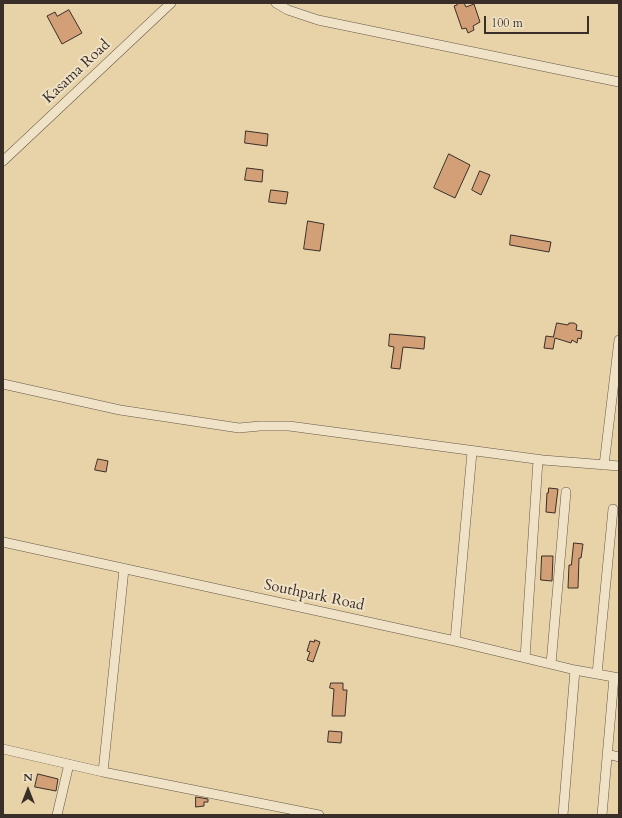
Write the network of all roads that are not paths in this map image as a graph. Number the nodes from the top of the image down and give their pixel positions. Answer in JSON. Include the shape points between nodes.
{"nodes":[{"id":1,"x":171,"y":3,"type":"edge"},
{"id":2,"x":276,"y":3,"type":"edge"},
{"id":3,"x":619,"y":82,"type":"edge"},
{"id":4,"x":3,"y":161,"type":"edge"},
{"id":5,"x":619,"y":340,"type":"edge"},
{"id":6,"x":3,"y":384,"type":"edge"},
{"id":7,"x":472,"y":452,"type":"junction"},
{"id":8,"x":538,"y":460,"type":"junction"},
{"id":9,"x":604,"y":465,"type":"junction"},
{"id":10,"x":619,"y":466,"type":"edge"},
{"id":11,"x":566,"y":492,"type":"dead end"},
{"id":12,"x":613,"y":509,"type":"dead end"},
{"id":13,"x":3,"y":542,"type":"edge"},
{"id":14,"x":124,"y":569,"type":"junction"},
{"id":15,"x":455,"y":641,"type":"junction"},
{"id":16,"x":525,"y":658,"type":"junction"},
{"id":17,"x":551,"y":664,"type":"junction"},
{"id":18,"x":575,"y":670,"type":"junction"},
{"id":19,"x":597,"y":674,"type":"junction"},
{"id":20,"x":616,"y":678,"type":"edge"},
{"id":21,"x":3,"y":749,"type":"edge"},
{"id":22,"x":607,"y":754,"type":"junction"},
{"id":23,"x":619,"y":757,"type":"edge"},
{"id":24,"x":69,"y":764,"type":"junction"},
{"id":25,"x":103,"y":772,"type":"junction"},
{"id":26,"x":56,"y":815,"type":"edge"},
{"id":27,"x":319,"y":815,"type":"edge"},
{"id":28,"x":564,"y":815,"type":"edge"},
{"id":29,"x":602,"y":815,"type":"edge"}],
"edges":[{"from":1,"to":4,"type":"street","name":"Kasama Road"},
{"from":2,"to":3,"type":"street","via":[[318,20]]},
{"from":5,"to":9,"type":"street"},
{"from":6,"to":7,"type":"street","via":[[120,410],[239,428],[289,426]]},
{"from":7,"to":8,"type":"street"},
{"from":7,"to":15,"type":"street"},
{"from":8,"to":9,"type":"street"},
{"from":8,"to":16,"type":"street"},
{"from":9,"to":10,"type":"street"},
{"from":11,"to":17,"type":"street"},
{"from":12,"to":19,"type":"street"},
{"from":13,"to":14,"type":"street","name":"Southpark Road"},
{"from":14,"to":15,"type":"street","name":"Southpark Road"},
{"from":14,"to":25,"type":"street"},
{"from":15,"to":16,"type":"street","name":"Southpark Road"},
{"from":16,"to":17,"type":"street","name":"Southpark Road"},
{"from":17,"to":18,"type":"street","name":"Southpark Road"},
{"from":18,"to":19,"type":"street","name":"Southpark Road"},
{"from":18,"to":28,"type":"street"},
{"from":19,"to":20,"type":"street","name":"Southpark Road"},
{"from":20,"to":22,"type":"street"},
{"from":21,"to":24,"type":"street"},
{"from":22,"to":23,"type":"street"},
{"from":22,"to":29,"type":"street"},
{"from":24,"to":25,"type":"street"},
{"from":24,"to":26,"type":"street"},
{"from":25,"to":27,"type":"street"}]}
